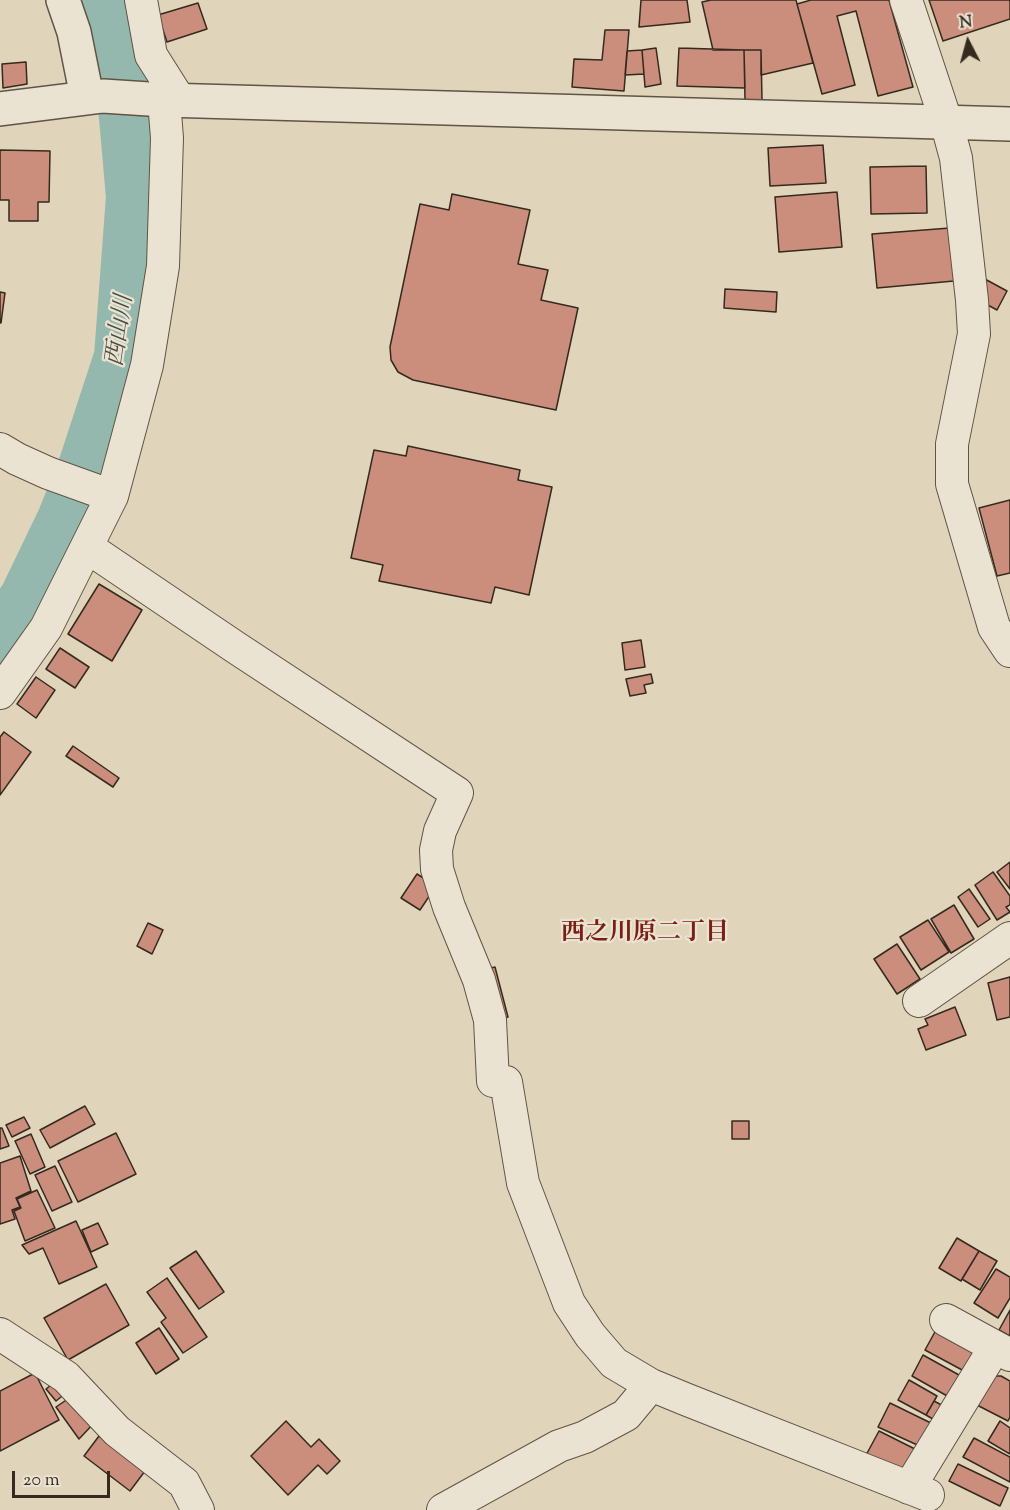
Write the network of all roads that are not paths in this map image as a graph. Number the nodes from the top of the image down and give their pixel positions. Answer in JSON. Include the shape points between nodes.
{"nodes":[{"id":1,"x":63,"y":0,"type":"edge"},
{"id":2,"x":141,"y":0,"type":"edge"},
{"id":3,"x":906,"y":0,"type":"edge"},
{"id":4,"x":95,"y":97,"type":"junction"},
{"id":5,"x":172,"y":101,"type":"junction"},
{"id":6,"x":0,"y":109,"type":"edge"},
{"id":7,"x":946,"y":121,"type":"junction"},
{"id":8,"x":1010,"y":124,"type":"edge"},
{"id":9,"x":0,"y":449,"type":"edge"},
{"id":10,"x":105,"y":493,"type":"junction"},
{"id":11,"x":87,"y":547,"type":"junction"},
{"id":12,"x":1010,"y":651,"type":"edge"},
{"id":13,"x":0,"y":693,"type":"edge"},
{"id":14,"x":1010,"y":938,"type":"edge"},
{"id":15,"x":919,"y":1001,"type":"dead end"},
{"id":16,"x":946,"y":1320,"type":"dead end"},
{"id":17,"x":0,"y":1334,"type":"edge"},
{"id":18,"x":1003,"y":1351,"type":"edge"},
{"id":19,"x":651,"y":1384,"type":"junction"},
{"id":20,"x":198,"y":1510,"type":"edge"},
{"id":21,"x":442,"y":1510,"type":"edge"}],
"edges":[{"from":1,"to":4,"type":"street"},
{"from":2,"to":5,"type":"street","via":[[152,55]]},
{"from":3,"to":7,"type":"street"},
{"from":4,"to":5,"type":"street"},
{"from":4,"to":6,"type":"street"},
{"from":5,"to":7,"type":"street"},
{"from":5,"to":10,"type":"street","via":[[163,266],[147,365]]},
{"from":7,"to":8,"type":"street"},
{"from":7,"to":12,"type":"street","via":[[956,158],[974,334],[952,444],[952,484],[994,627]]},
{"from":9,"to":10,"type":"street"},
{"from":10,"to":11,"type":"street"},
{"from":11,"to":13,"type":"street","via":[[46,628]]},
{"from":11,"to":19,"type":"street","via":[[458,793],[441,831],[437,869],[490,1020],[493,1081],[506,1082],[523,1183],[569,1303],[614,1363]]},
{"from":14,"to":15,"type":"street"},
{"from":16,"to":18,"type":"street"},
{"from":17,"to":20,"type":"street","via":[[66,1377],[117,1431],[184,1483]]},
{"from":18,"to":19,"type":"street","via":[[919,1492]]},
{"from":19,"to":21,"type":"street","via":[[627,1415],[559,1446]]}]}
